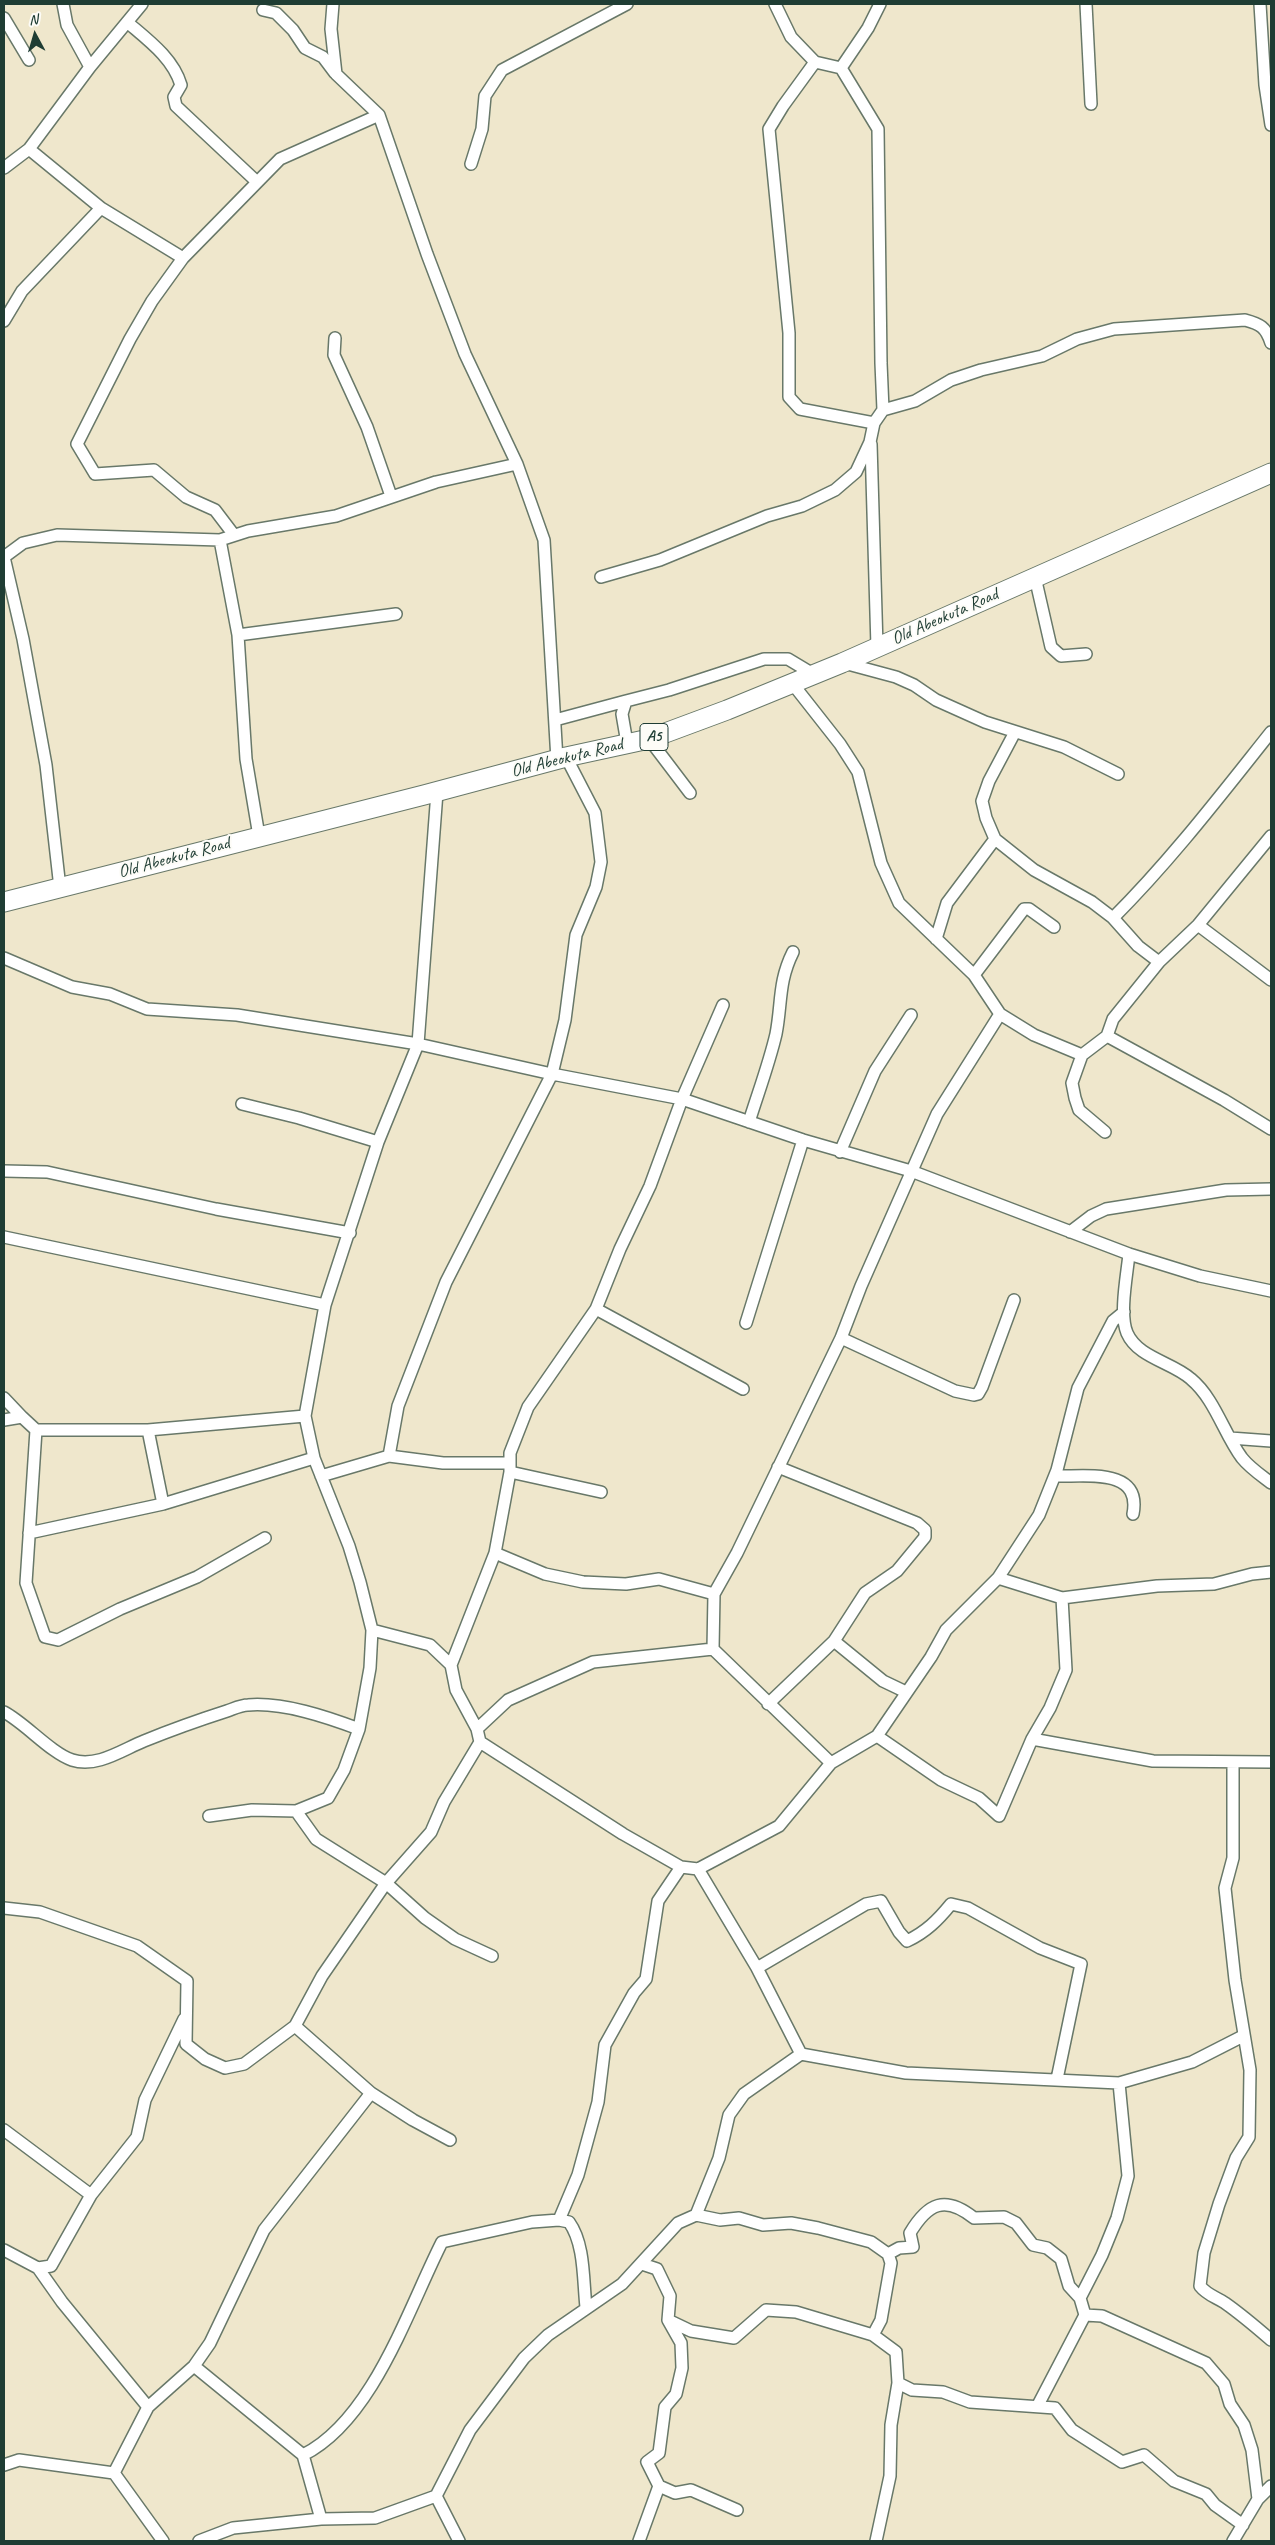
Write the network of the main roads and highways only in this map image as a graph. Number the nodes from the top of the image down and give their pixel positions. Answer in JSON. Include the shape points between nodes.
{"nodes":[{"id":1,"x":1271,"y":473,"type":"edge"},
{"id":2,"x":4,"y":902,"type":"edge"}],
"edges":[{"from":1,"to":2,"type":"highway","name":"Old Abeokuta Road","number":"A5","via":[[842,663],[649,738]]}]}
